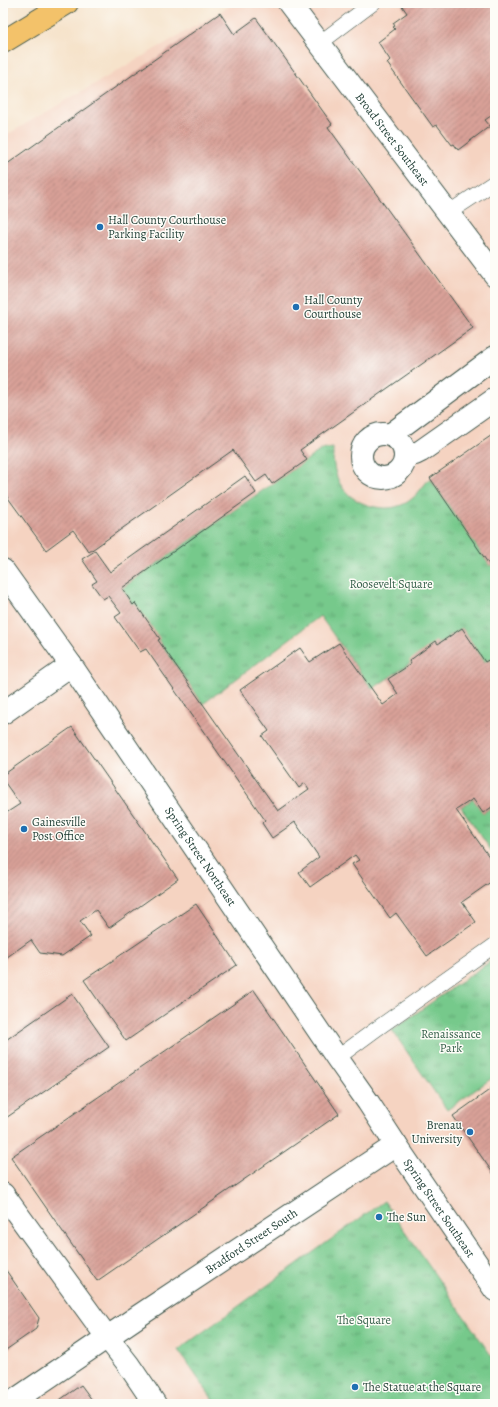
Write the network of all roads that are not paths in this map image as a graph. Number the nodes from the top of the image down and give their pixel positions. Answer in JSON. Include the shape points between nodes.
{"nodes":[{"id":1,"x":67,"y":3,"type":"edge"},
{"id":2,"x":289,"y":3,"type":"edge"},
{"id":3,"x":374,"y":3,"type":"edge"},
{"id":4,"x":3,"y":42,"type":"edge"},
{"id":5,"x":320,"y":43,"type":"junction"},
{"id":6,"x":495,"y":182,"type":"edge"},
{"id":7,"x":448,"y":213,"type":"junction"},
{"id":8,"x":493,"y":270,"type":"edge"},
{"id":9,"x":495,"y":357,"type":"edge"},
{"id":10,"x":495,"y":399,"type":"edge"},
{"id":11,"x":390,"y":435,"type":"junction"},
{"id":12,"x":405,"y":454,"type":"junction"},
{"id":13,"x":3,"y":570,"type":"edge"},
{"id":14,"x":71,"y":666,"type":"junction"},
{"id":15,"x":3,"y":713,"type":"edge"},
{"id":16,"x":495,"y":946,"type":"edge"},
{"id":17,"x":337,"y":1058,"type":"junction"},
{"id":18,"x":396,"y":1145,"type":"junction"},
{"id":19,"x":3,"y":1194,"type":"edge"},
{"id":20,"x":495,"y":1290,"type":"edge"},
{"id":21,"x":107,"y":1337,"type":"junction"},
{"id":22,"x":9,"y":1404,"type":"edge"},
{"id":23,"x":155,"y":1404,"type":"edge"}],
"edges":[{"from":1,"to":4,"type":"highway"},
{"from":2,"to":5,"type":"street","name":"Broad Street Southeast"},
{"from":3,"to":5,"type":"lane"},
{"from":5,"to":7,"type":"street","name":"Broad Street Southeast"},
{"from":6,"to":7,"type":"lane"},
{"from":7,"to":8,"type":"street","name":"Broad Street Southeast"},
{"from":9,"to":11,"type":"street"},
{"from":10,"to":12,"type":"street","via":[[421,451]]},
{"from":11,"to":12,"type":"street","via":[[398,439]]},
{"from":11,"to":12,"type":"street","via":[[382,433],[366,440],[360,457],[368,472],[384,478],[392,476],[404,463]]},
{"from":13,"to":14,"type":"street","name":"Spring Street Northeast"},
{"from":14,"to":15,"type":"street"},
{"from":14,"to":17,"type":"street","name":"Spring Street Northeast"},
{"from":16,"to":17,"type":"lane"},
{"from":17,"to":18,"type":"street","name":"Spring Street Northeast"},
{"from":18,"to":20,"type":"street","name":"Spring Street Southeast"},
{"from":18,"to":21,"type":"street","name":"Bradford Street South"},
{"from":19,"to":21,"type":"street"},
{"from":21,"to":22,"type":"street","name":"Bradford Street South"},
{"from":21,"to":23,"type":"street"}]}
